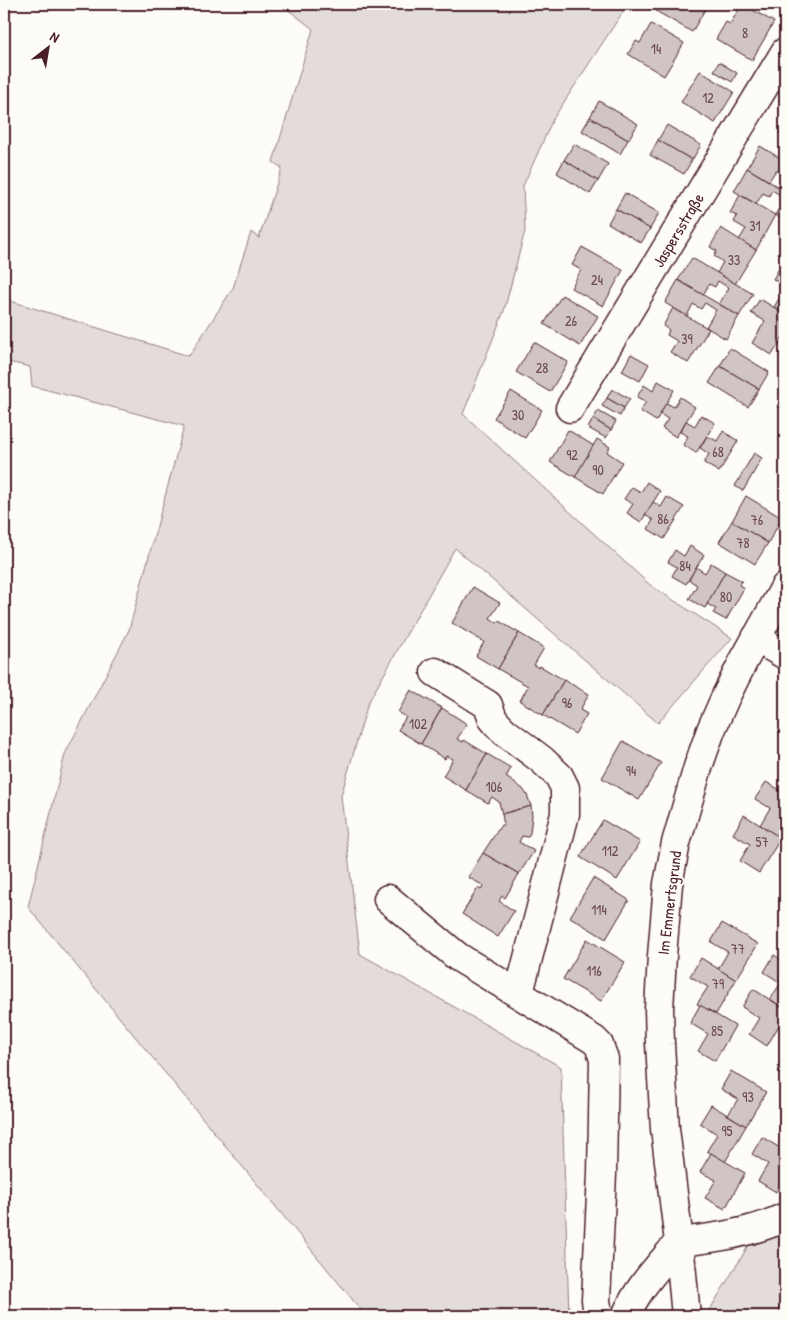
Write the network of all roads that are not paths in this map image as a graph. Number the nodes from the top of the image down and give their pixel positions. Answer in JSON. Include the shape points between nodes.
{"nodes":[{"id":1,"x":785,"y":52,"type":"edge"},
{"id":2,"x":570,"y":408,"type":"dead end"},
{"id":3,"x":785,"y":587,"type":"edge"},
{"id":4,"x":750,"y":649,"type":"junction"},
{"id":5,"x":785,"y":655,"type":"edge"},
{"id":6,"x":435,"y":672,"type":"dead end"},
{"id":7,"x":388,"y":899,"type":"dead end"},
{"id":8,"x":519,"y":994,"type":"junction"},
{"id":9,"x":785,"y":1217,"type":"edge"},
{"id":10,"x":679,"y":1242,"type":"junction"},
{"id":11,"x":598,"y":1316,"type":"edge"},
{"id":12,"x":626,"y":1316,"type":"edge"},
{"id":13,"x":686,"y":1316,"type":"edge"}],
"edges":[{"from":1,"to":2,"type":"street","name":"Jaspersstraße"},
{"from":3,"to":4,"type":"street","name":"Im Emmertsgrund"},
{"from":4,"to":5,"type":"street"},
{"from":4,"to":10,"type":"street","name":"Im Emmertsgrund","via":[[711,730],[698,767],[668,884],[659,1009],[660,1044],[665,1129]]},
{"from":6,"to":8,"type":"street","via":[[488,705],[498,725],[542,760],[559,776],[565,788],[565,814]]},
{"from":7,"to":8,"type":"street","via":[[458,957]]},
{"from":8,"to":11,"type":"street","via":[[594,1040],[599,1044],[604,1059]]},
{"from":9,"to":10,"type":"street","via":[[770,1225]]},
{"from":10,"to":12,"type":"street","via":[[646,1282]]},
{"from":10,"to":13,"type":"street","name":"Im Emmertsgrund"}]}
